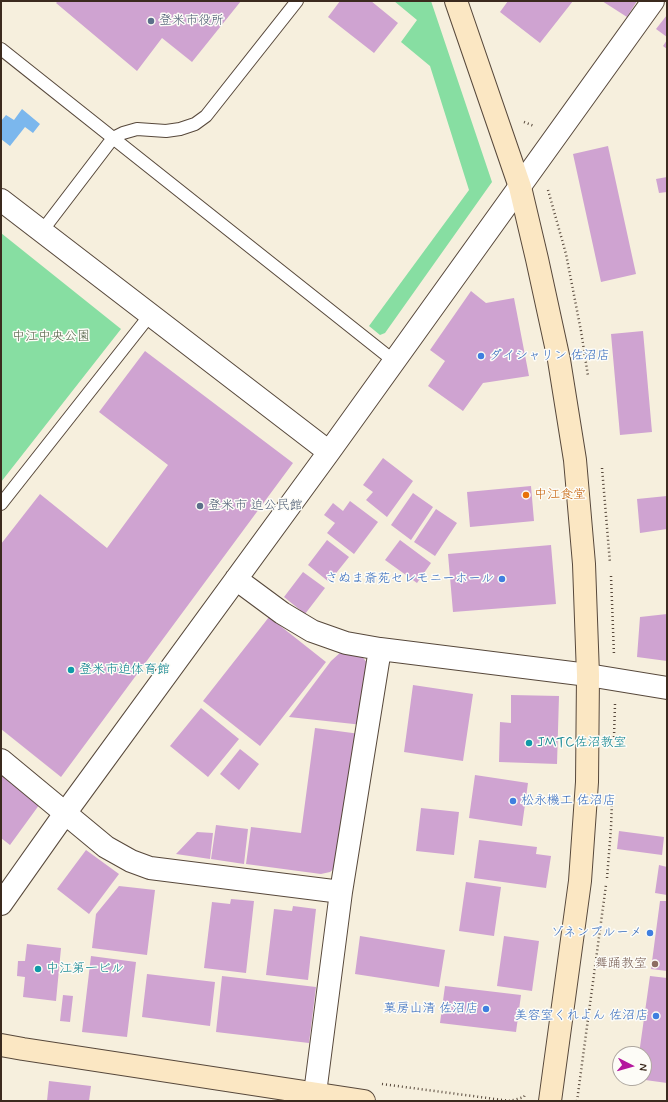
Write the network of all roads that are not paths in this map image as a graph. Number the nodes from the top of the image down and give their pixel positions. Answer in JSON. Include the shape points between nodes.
{"nodes":[{"id":1,"x":297,"y":1,"type":"edge"},
{"id":2,"x":456,"y":1,"type":"edge"},
{"id":3,"x":653,"y":1,"type":"edge"},
{"id":4,"x":1,"y":49,"type":"edge"},
{"id":5,"x":112,"y":138,"type":"junction"},
{"id":6,"x":520,"y":188,"type":"junction"},
{"id":7,"x":1,"y":200,"type":"edge"},
{"id":8,"x":42,"y":231,"type":"junction"},
{"id":9,"x":150,"y":314,"type":"junction"},
{"id":10,"x":394,"y":361,"type":"junction"},
{"id":11,"x":329,"y":452,"type":"junction"},
{"id":12,"x":1,"y":504,"type":"edge"},
{"id":13,"x":236,"y":578,"type":"junction"},
{"id":14,"x":380,"y":649,"type":"junction"},
{"id":15,"x":588,"y":675,"type":"junction"},
{"id":16,"x":667,"y":688,"type":"edge"},
{"id":17,"x":1,"y":760,"type":"edge"},
{"id":18,"x":66,"y":812,"type":"junction"},
{"id":19,"x":341,"y":892,"type":"junction"},
{"id":20,"x":1,"y":904,"type":"edge"},
{"id":21,"x":1,"y":1045,"type":"edge"},
{"id":22,"x":314,"y":1097,"type":"edge"},
{"id":23,"x":364,"y":1101,"type":"edge"},
{"id":24,"x":550,"y":1101,"type":"edge"}],
"edges":[{"from":1,"to":5,"type":"lane","via":[[206,116],[195,124],[180,129],[138,129]]},
{"from":2,"to":6,"type":"street"},
{"from":3,"to":6,"type":"street"},
{"from":4,"to":5,"type":"lane"},
{"from":5,"to":8,"type":"lane"},
{"from":5,"to":10,"type":"lane"},
{"from":6,"to":10,"type":"street"},
{"from":6,"to":15,"type":"street","via":[[559,360],[575,460],[584,564]]},
{"from":7,"to":8,"type":"street"},
{"from":8,"to":9,"type":"street"},
{"from":9,"to":11,"type":"street"},
{"from":9,"to":12,"type":"lane"},
{"from":10,"to":11,"type":"street"},
{"from":11,"to":13,"type":"street"},
{"from":13,"to":14,"type":"street","via":[[282,613],[312,631],[346,643]]},
{"from":13,"to":18,"type":"street"},
{"from":14,"to":15,"type":"street"},
{"from":14,"to":19,"type":"street"},
{"from":15,"to":16,"type":"street"},
{"from":15,"to":24,"type":"street","via":[[587,782],[580,881]]},
{"from":17,"to":18,"type":"street"},
{"from":18,"to":19,"type":"street","via":[[106,847],[150,868]]},
{"from":18,"to":20,"type":"street"},
{"from":19,"to":22,"type":"street"},
{"from":21,"to":22,"type":"street"},
{"from":22,"to":23,"type":"street"}]}
